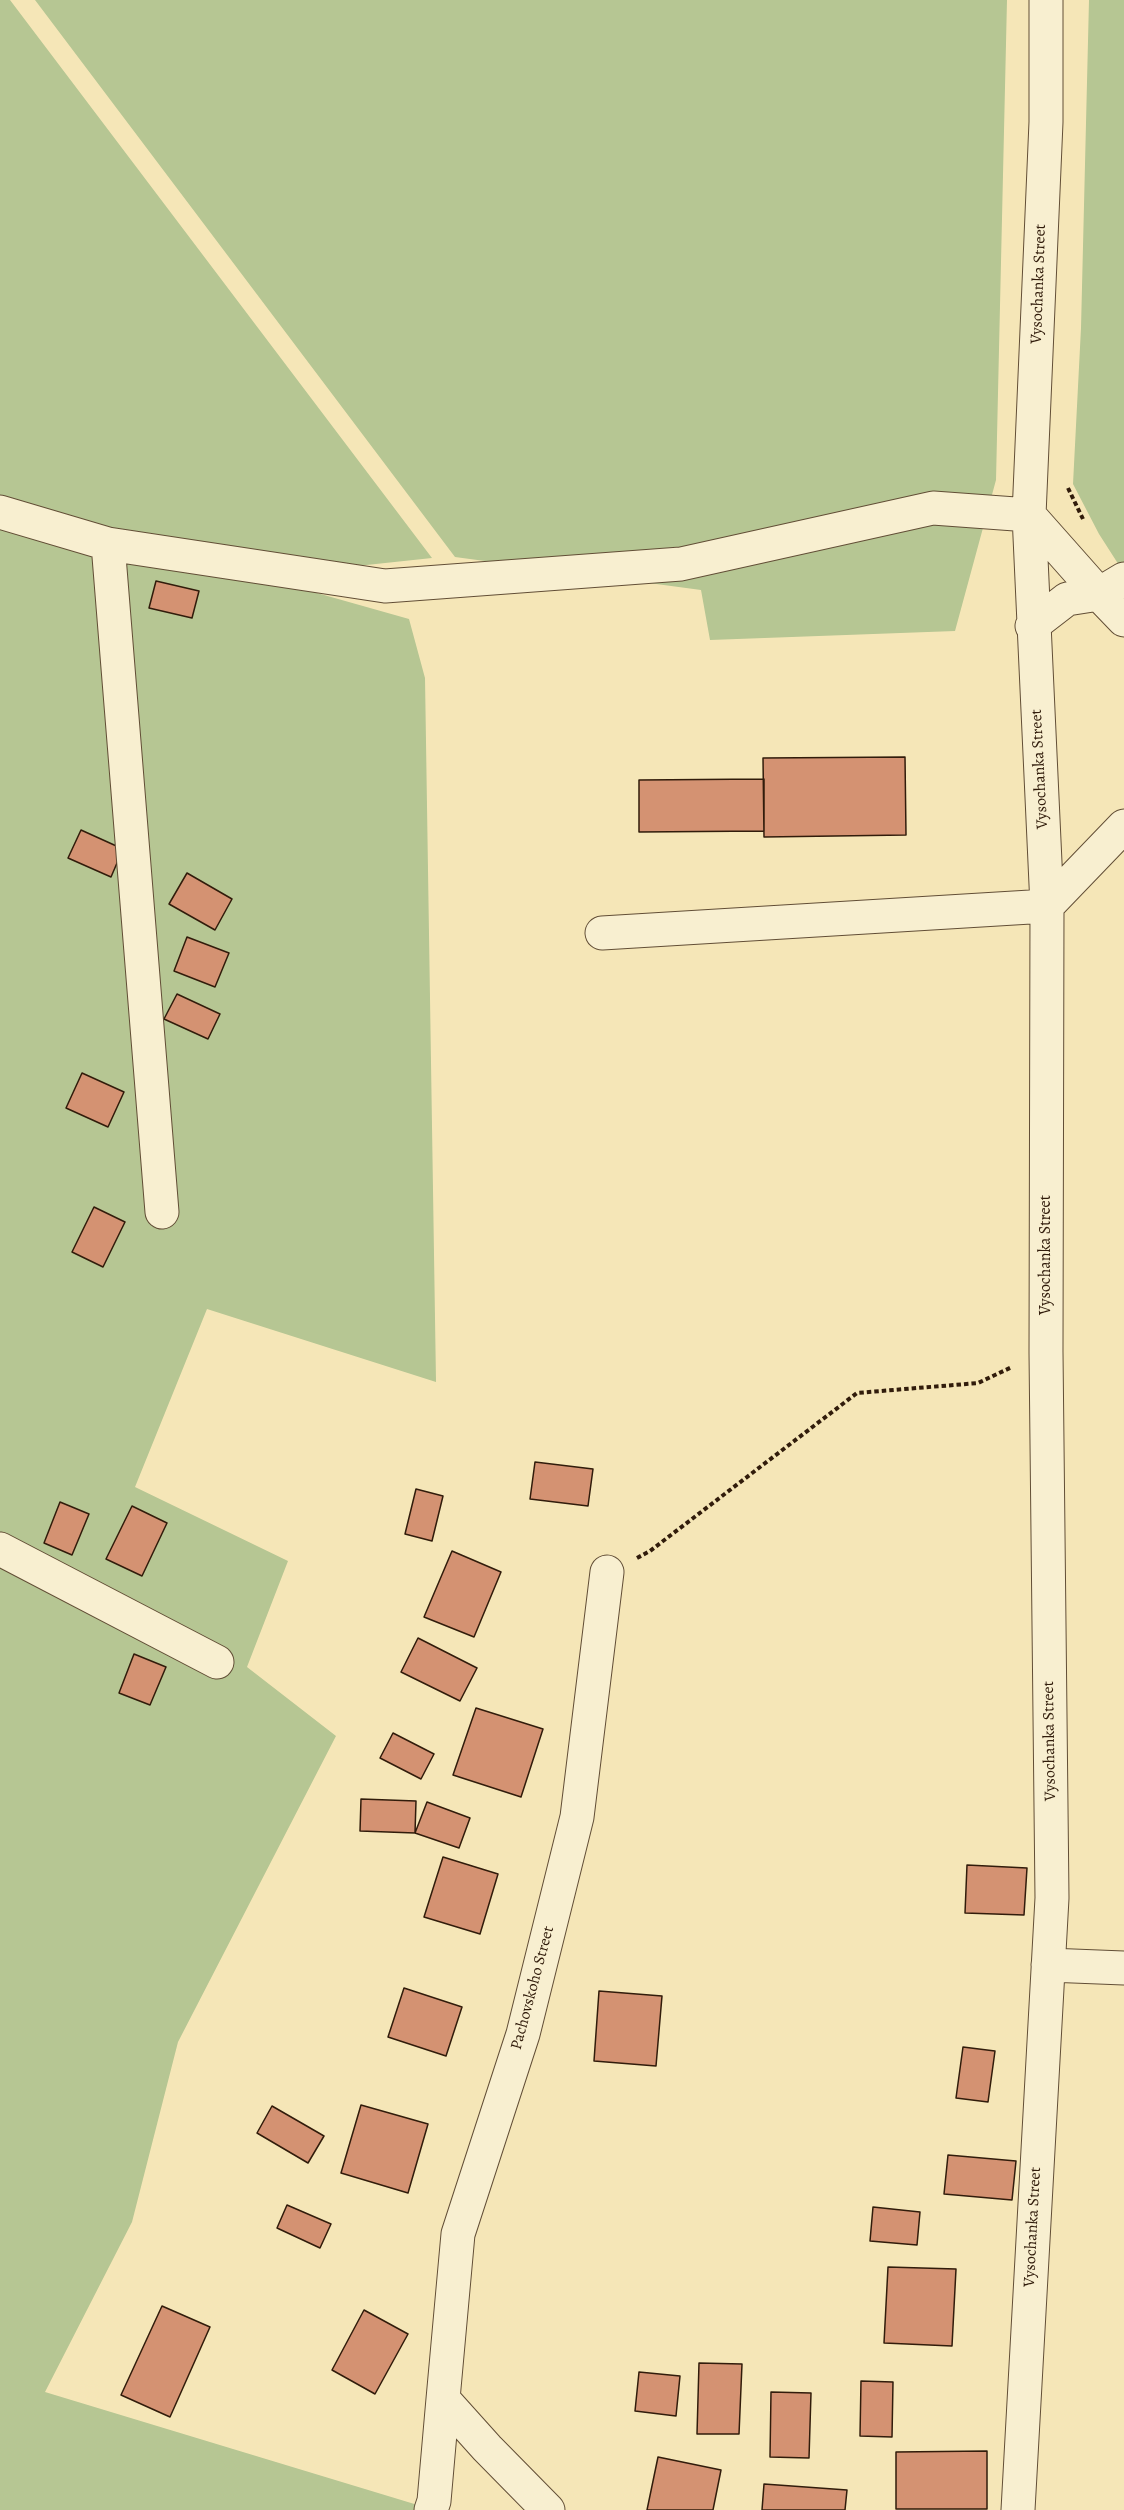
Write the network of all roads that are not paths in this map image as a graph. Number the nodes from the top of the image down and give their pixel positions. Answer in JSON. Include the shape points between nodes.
{"nodes":[{"id":1,"x":1046,"y":0,"type":"edge"},
{"id":2,"x":0,"y":512,"type":"edge"},
{"id":3,"x":1029,"y":515,"type":"junction"},
{"id":4,"x":108,"y":544,"type":"junction"},
{"id":5,"x":1112,"y":587,"type":"edge"},
{"id":6,"x":1124,"y":620,"type":"edge"},
{"id":7,"x":1032,"y":626,"type":"junction"},
{"id":8,"x":1124,"y":826,"type":"edge"},
{"id":9,"x":1047,"y":906,"type":"junction"},
{"id":10,"x":602,"y":933,"type":"dead end"},
{"id":11,"x":162,"y":1212,"type":"dead end"},
{"id":12,"x":0,"y":1549,"type":"edge"},
{"id":13,"x":607,"y":1572,"type":"road end"},
{"id":14,"x":217,"y":1662,"type":"dead end"},
{"id":15,"x":1048,"y":1965,"type":"junction"},
{"id":16,"x":1124,"y":1968,"type":"edge"},
{"id":17,"x":443,"y":2399,"type":"junction"},
{"id":18,"x":431,"y":2510,"type":"edge"},
{"id":19,"x":548,"y":2510,"type":"edge"},
{"id":20,"x":1018,"y":2510,"type":"edge"}],
"edges":[{"from":1,"to":3,"type":"street","name":"Vysochanka Street","via":[[1046,122]]},
{"from":2,"to":4,"type":"street"},
{"from":3,"to":4,"type":"street","via":[[933,508],[681,564],[385,586]]},
{"from":3,"to":5,"type":"street"},
{"from":3,"to":7,"type":"street","name":"Vysochanka Street"},
{"from":4,"to":11,"type":"street"},
{"from":5,"to":6,"type":"street"},
{"from":5,"to":7,"type":"street","via":[[1067,599]]},
{"from":7,"to":9,"type":"street","name":"Vysochanka Street"},
{"from":8,"to":9,"type":"street"},
{"from":9,"to":10,"type":"street"},
{"from":9,"to":15,"type":"street","name":"Vysochanka Street","via":[[1046,1352],[1052,1886]]},
{"from":12,"to":14,"type":"street"},
{"from":13,"to":17,"type":"street","name":"Pachovskoho Street","via":[[577,1817],[523,2034],[458,2234]]},
{"from":15,"to":16,"type":"street"},
{"from":15,"to":20,"type":"street","name":"Vysochanka Street"},
{"from":17,"to":18,"type":"street","name":"Pachovskoho Street"},
{"from":17,"to":19,"type":"street"}]}
